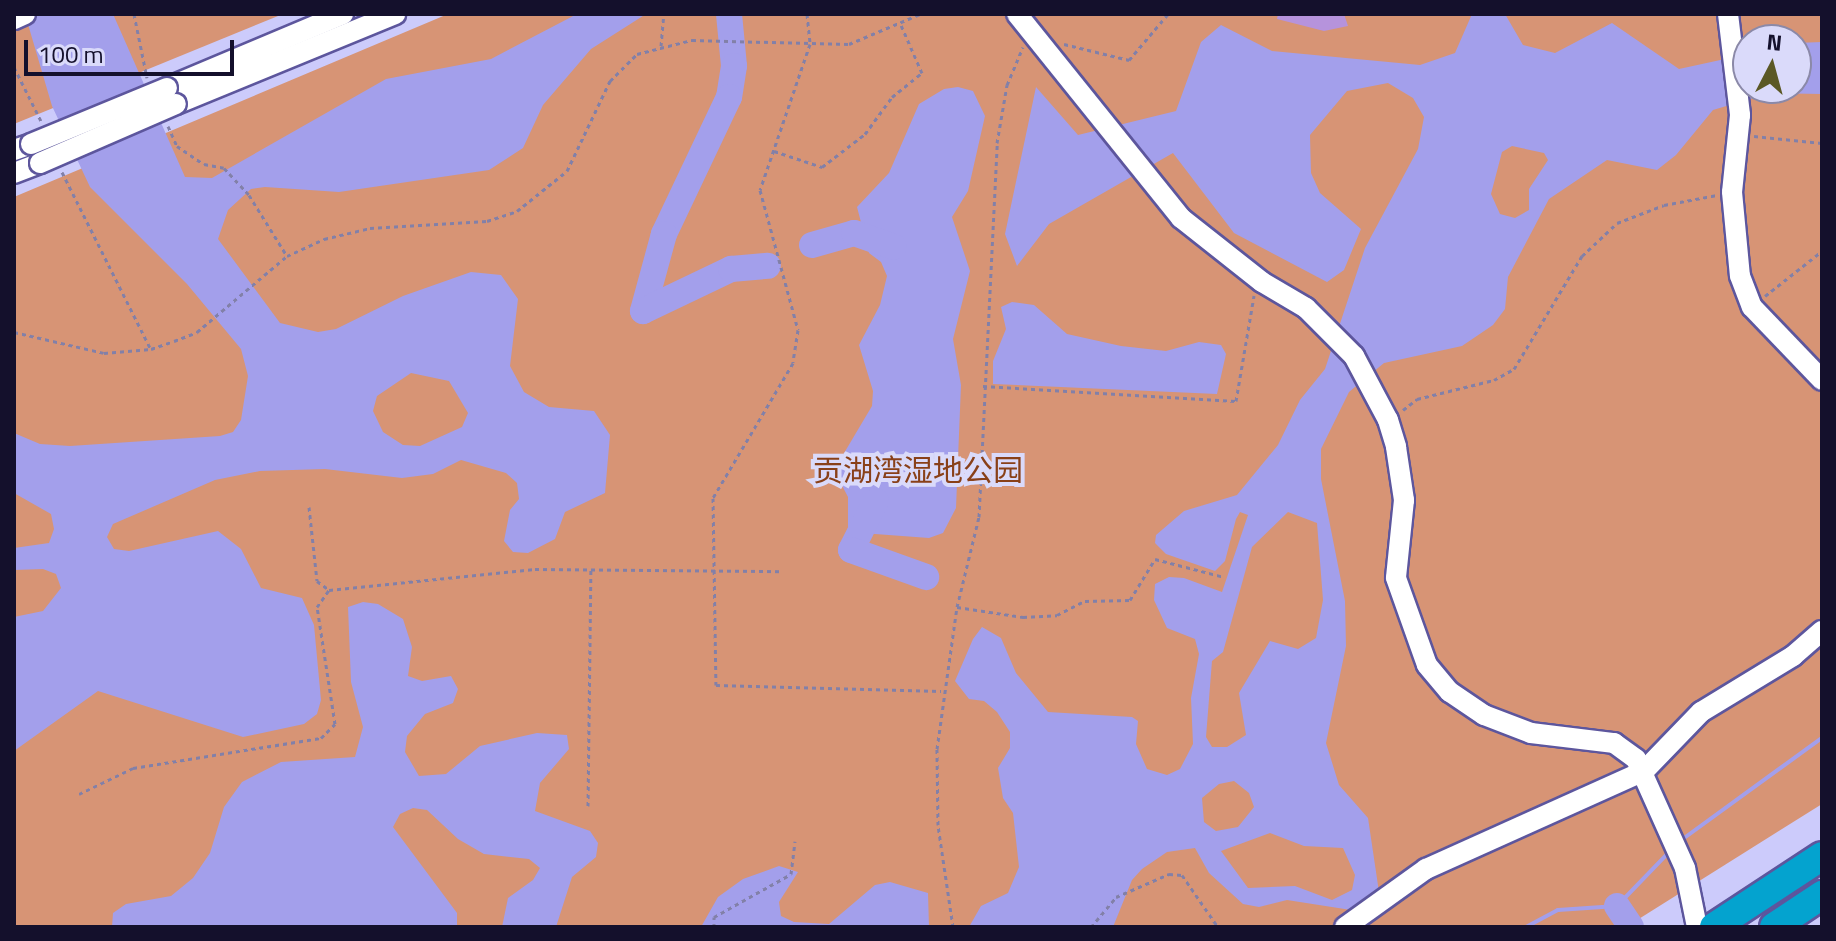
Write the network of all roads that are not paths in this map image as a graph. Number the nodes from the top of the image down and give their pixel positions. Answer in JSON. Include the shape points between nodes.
{"nodes":[{"id":1,"x":24,"y":14,"type":"edge"},
{"id":2,"x":343,"y":14,"type":"edge"},
{"id":3,"x":395,"y":14,"type":"edge"},
{"id":4,"x":1017,"y":14,"type":"edge"},
{"id":5,"x":1728,"y":14,"type":"edge"},
{"id":6,"x":14,"y":19,"type":"edge"},
{"id":7,"x":171,"y":96,"type":"junction"},
{"id":8,"x":31,"y":143,"type":"edge"},
{"id":9,"x":14,"y":173,"type":"edge"},
{"id":10,"x":1822,"y":380,"type":"edge"},
{"id":11,"x":1822,"y":631,"type":"edge"},
{"id":12,"x":1644,"y":771,"type":"junction"},
{"id":13,"x":1822,"y":856,"type":"edge"},
{"id":14,"x":1822,"y":895,"type":"edge"},
{"id":15,"x":1345,"y":927,"type":"edge"},
{"id":16,"x":1697,"y":927,"type":"edge"},
{"id":17,"x":1714,"y":927,"type":"edge"},
{"id":18,"x":1774,"y":927,"type":"edge"}],
"edges":[{"from":1,"to":6,"type":"street"},
{"from":2,"to":7,"type":"street"},
{"from":3,"to":7,"type":"street"},
{"from":4,"to":12,"type":"street","via":[[1181,218],[1262,282],[1306,308],[1337,336],[1373,388],[1388,420],[1404,500],[1396,578],[1427,665],[1450,692],[1484,715],[1531,733],[1614,743]]},
{"from":5,"to":10,"type":"street","via":[[1740,125],[1732,192],[1740,276],[1752,307]]},
{"from":7,"to":8,"type":"street","bridge":true},
{"from":7,"to":9,"type":"street","bridge":true,"via":[[49,163]]},
{"from":11,"to":12,"type":"street","via":[[1793,656],[1701,712]]},
{"from":12,"to":15,"type":"street","via":[[1426,869]]},
{"from":12,"to":16,"type":"street","via":[[1685,868]]},
{"from":13,"to":17,"type":"highway"},
{"from":14,"to":18,"type":"highway"}]}
